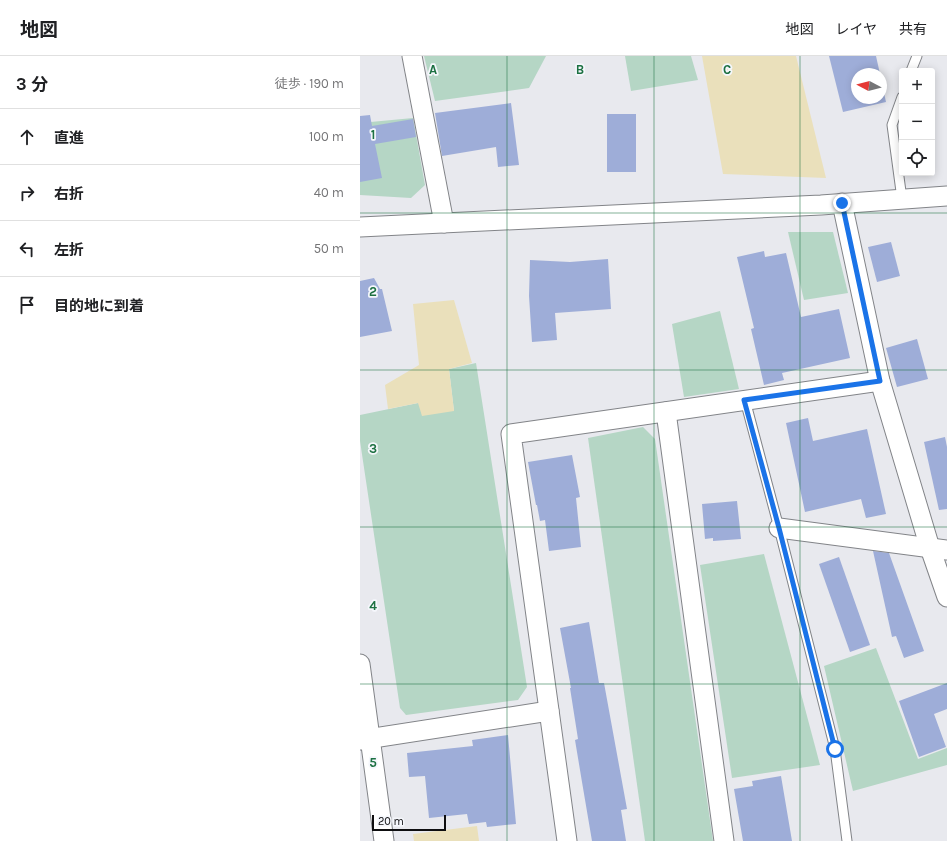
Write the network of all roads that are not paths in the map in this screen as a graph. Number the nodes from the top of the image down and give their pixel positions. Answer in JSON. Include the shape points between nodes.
{"nodes":[{"id":1,"x":412,"y":56,"type":"edge"},
{"id":2,"x":917,"y":56,"type":"edge"},
{"id":3,"x":912,"y":68,"type":"edge"},
{"id":4,"x":900,"y":104,"type":"edge"},
{"id":5,"x":947,"y":196,"type":"edge"},
{"id":6,"x":902,"y":199,"type":"junction"},
{"id":7,"x":842,"y":203,"type":"junction"},
{"id":8,"x":444,"y":223,"type":"junction"},
{"id":9,"x":360,"y":227,"type":"edge"},
{"id":10,"x":880,"y":381,"type":"junction"},
{"id":11,"x":744,"y":400,"type":"junction"},
{"id":12,"x":666,"y":412,"type":"junction"},
{"id":13,"x":779,"y":528,"type":"junction"},
{"id":14,"x":938,"y":549,"type":"edge"},
{"id":15,"x":947,"y":597,"type":"edge"},
{"id":16,"x":360,"y":664,"type":"edge"},
{"id":17,"x":549,"y":710,"type":"junction"},
{"id":18,"x":365,"y":739,"type":"edge"},
{"id":19,"x":384,"y":841,"type":"edge"},
{"id":20,"x":567,"y":841,"type":"edge"},
{"id":21,"x":724,"y":841,"type":"edge"},
{"id":22,"x":847,"y":841,"type":"edge"}],
"edges":[{"from":1,"to":8,"type":"street"},
{"from":2,"to":3,"type":"lane"},
{"from":4,"to":6,"type":"lane","via":[[892,125]]},
{"from":5,"to":6,"type":"street"},
{"from":6,"to":7,"type":"street"},
{"from":7,"to":8,"type":"street"},
{"from":7,"to":10,"type":"street"},
{"from":8,"to":9,"type":"street"},
{"from":10,"to":11,"type":"street"},
{"from":10,"to":14,"type":"street"},
{"from":11,"to":12,"type":"street"},
{"from":11,"to":13,"type":"lane"},
{"from":12,"to":17,"type":"street","via":[[511,434]]},
{"from":12,"to":21,"type":"street"},
{"from":13,"to":14,"type":"street"},
{"from":13,"to":22,"type":"lane","via":[[835,749]]},
{"from":14,"to":15,"type":"street"},
{"from":16,"to":18,"type":"street"},
{"from":17,"to":18,"type":"street"},
{"from":17,"to":20,"type":"street"},
{"from":18,"to":19,"type":"street"}]}
